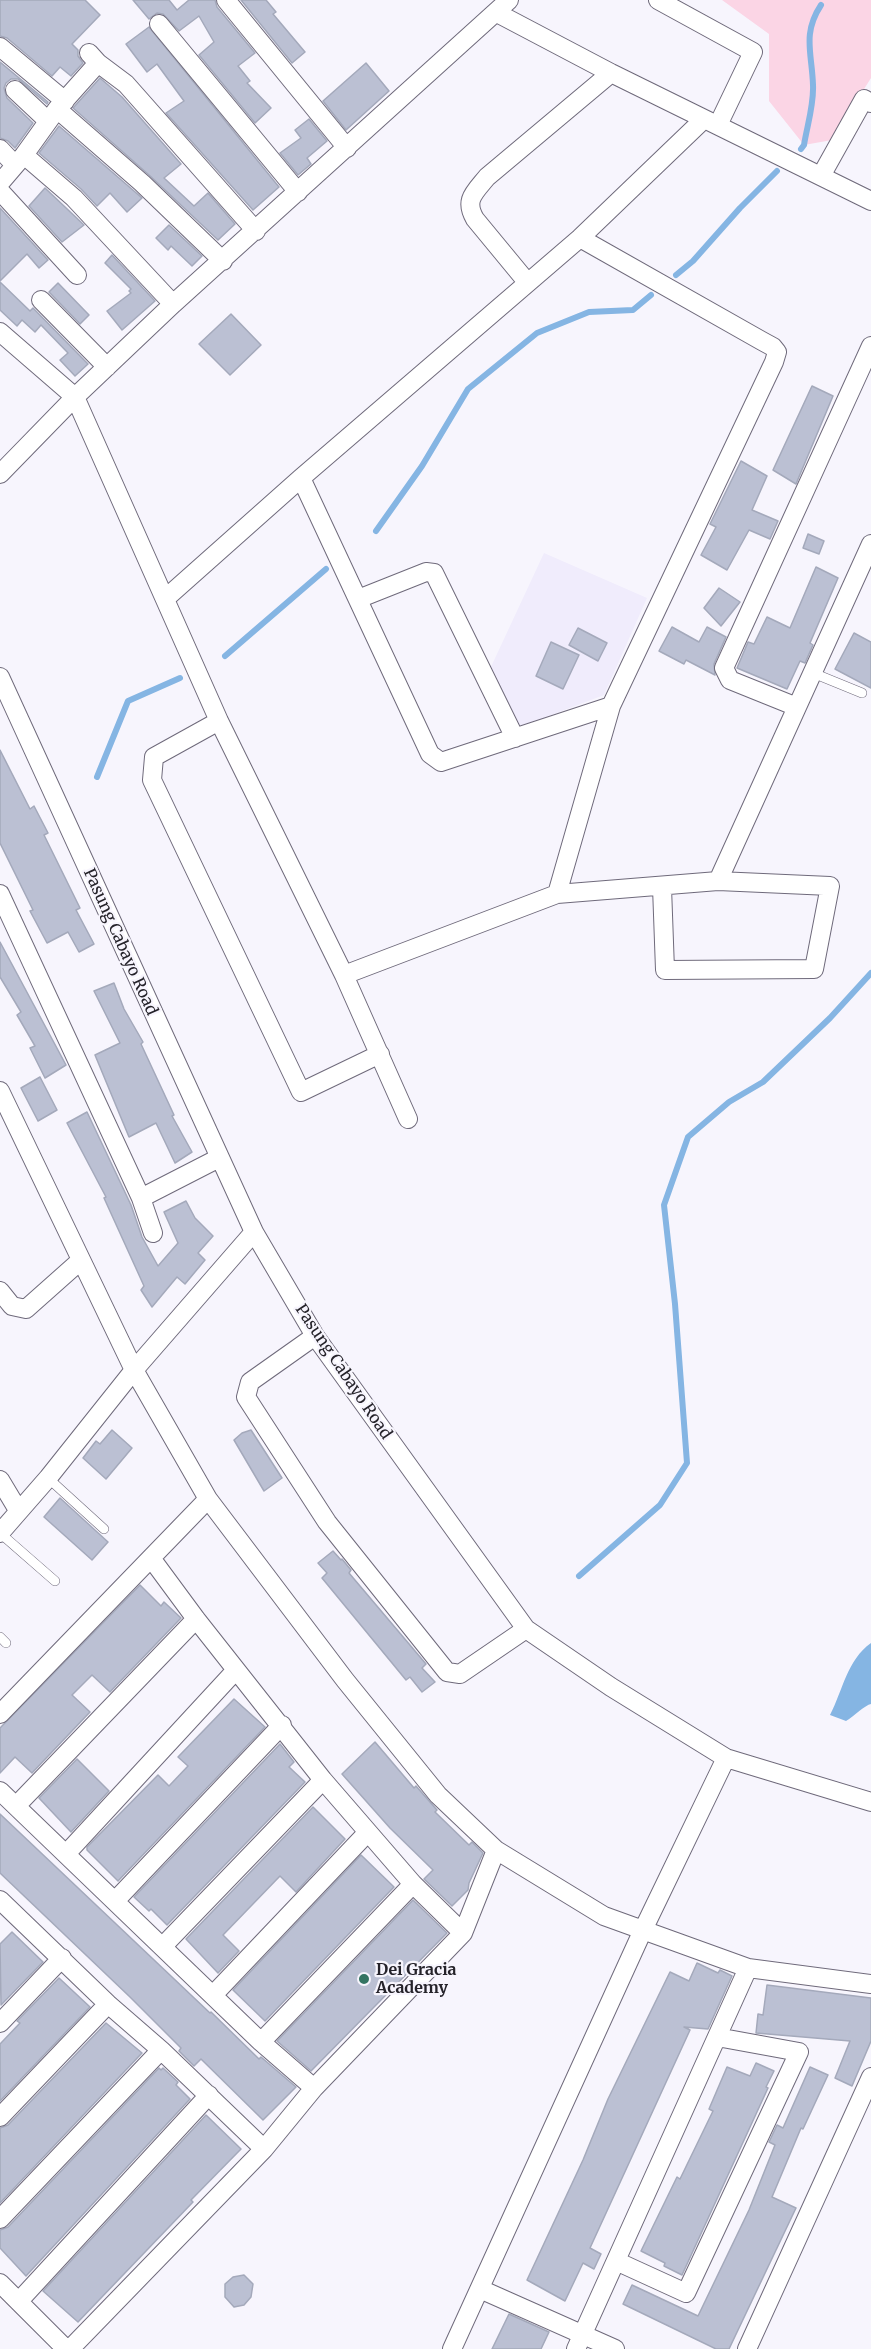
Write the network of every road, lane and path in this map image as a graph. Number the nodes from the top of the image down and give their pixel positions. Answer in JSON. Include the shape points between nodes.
{"nodes":[{"id":1,"x":226,"y":0,"type":"edge"},
{"id":2,"x":658,"y":0,"type":"edge"},
{"id":3,"x":503,"y":6,"type":"edge"},
{"id":4,"x":159,"y":24,"type":"dead end"},
{"id":5,"x":0,"y":47,"type":"edge"},
{"id":6,"x":611,"y":73,"type":"junction"},
{"id":7,"x":15,"y":90,"type":"dead end"},
{"id":8,"x":871,"y":103,"type":"edge"},
{"id":9,"x":57,"y":111,"type":"junction"},
{"id":10,"x":711,"y":122,"type":"junction"},
{"id":11,"x":347,"y":148,"type":"junction"},
{"id":12,"x":0,"y":149,"type":"edge"},
{"id":13,"x":20,"y":160,"type":"junction"},
{"id":14,"x":820,"y":176,"type":"junction"},
{"id":15,"x":0,"y":183,"type":"edge"},
{"id":16,"x":0,"y":191,"type":"edge"},
{"id":17,"x":298,"y":192,"type":"junction"},
{"id":18,"x":871,"y":201,"type":"edge"},
{"id":19,"x":256,"y":231,"type":"junction"},
{"id":20,"x":580,"y":238,"type":"junction"},
{"id":21,"x":223,"y":261,"type":"junction"},
{"id":22,"x":77,"y":275,"type":"dead end"},
{"id":23,"x":527,"y":282,"type":"junction"},
{"id":24,"x":42,"y":300,"type":"dead end"},
{"id":25,"x":173,"y":304,"type":"junction"},
{"id":26,"x":0,"y":332,"type":"edge"},
{"id":27,"x":871,"y":346,"type":"edge"},
{"id":28,"x":107,"y":366,"type":"junction"},
{"id":29,"x":75,"y":397,"type":"junction"},
{"id":30,"x":0,"y":474,"type":"edge"},
{"id":31,"x":301,"y":478,"type":"junction"},
{"id":32,"x":871,"y":544,"type":"edge"},
{"id":33,"x":166,"y":598,"type":"junction"},
{"id":34,"x":358,"y":599,"type":"junction"},
{"id":35,"x":813,"y":673,"type":"junction"},
{"id":36,"x":0,"y":677,"type":"edge"},
{"id":37,"x":862,"y":693,"type":"dead end"},
{"id":38,"x":611,"y":706,"type":"junction"},
{"id":39,"x":797,"y":707,"type":"junction"},
{"id":40,"x":219,"y":721,"type":"junction"},
{"id":41,"x":515,"y":738,"type":"junction"},
{"id":42,"x":718,"y":881,"type":"junction"},
{"id":43,"x":662,"y":887,"type":"junction"},
{"id":44,"x":0,"y":894,"type":"edge"},
{"id":45,"x":557,"y":894,"type":"junction"},
{"id":46,"x":344,"y":975,"type":"junction"},
{"id":47,"x":380,"y":1054,"type":"junction"},
{"id":48,"x":0,"y":1091,"type":"edge"},
{"id":49,"x":408,"y":1119,"type":"dead end"},
{"id":50,"x":219,"y":1158,"type":"junction"},
{"id":51,"x":141,"y":1198,"type":"junction"},
{"id":52,"x":254,"y":1232,"type":"junction"},
{"id":53,"x":153,"y":1233,"type":"dead end"},
{"id":54,"x":80,"y":1261,"type":"junction"},
{"id":55,"x":0,"y":1291,"type":"edge"},
{"id":56,"x":315,"y":1336,"type":"junction"},
{"id":57,"x":134,"y":1370,"type":"junction"},
{"id":58,"x":48,"y":1478,"type":"junction"},
{"id":59,"x":0,"y":1480,"type":"edge"},
{"id":60,"x":208,"y":1499,"type":"junction"},
{"id":61,"x":18,"y":1510,"type":"junction"},
{"id":62,"x":104,"y":1529,"type":"dead end"},
{"id":63,"x":0,"y":1533,"type":"edge"},
{"id":64,"x":151,"y":1558,"type":"junction"},
{"id":65,"x":55,"y":1581,"type":"dead end"},
{"id":66,"x":196,"y":1619,"type":"junction"},
{"id":67,"x":526,"y":1629,"type":"junction"},
{"id":68,"x":236,"y":1670,"type":"junction"},
{"id":69,"x":0,"y":1714,"type":"edge"},
{"id":70,"x":282,"y":1725,"type":"junction"},
{"id":71,"x":726,"y":1758,"type":"junction"},
{"id":72,"x":323,"y":1780,"type":"junction"},
{"id":73,"x":0,"y":1791,"type":"edge"},
{"id":74,"x":871,"y":1802,"type":"edge"},
{"id":75,"x":16,"y":1806,"type":"junction"},
{"id":76,"x":368,"y":1832,"type":"junction"},
{"id":77,"x":496,"y":1850,"type":"junction"},
{"id":78,"x":66,"y":1854,"type":"junction"},
{"id":79,"x":413,"y":1884,"type":"junction"},
{"id":80,"x":115,"y":1902,"type":"junction"},
{"id":81,"x":4,"y":1911,"type":"edge"},
{"id":82,"x":643,"y":1929,"type":"junction"},
{"id":83,"x":463,"y":1933,"type":"junction"},
{"id":84,"x":163,"y":1946,"type":"junction"},
{"id":85,"x":62,"y":1958,"type":"junction"},
{"id":86,"x":748,"y":1968,"type":"junction"},
{"id":87,"x":871,"y":1984,"type":"edge"},
{"id":88,"x":214,"y":1994,"type":"junction"},
{"id":89,"x":108,"y":2004,"type":"junction"},
{"id":90,"x":0,"y":2023,"type":"edge"},
{"id":91,"x":717,"y":2037,"type":"junction"},
{"id":92,"x":261,"y":2042,"type":"junction"},
{"id":93,"x":161,"y":2050,"type":"junction"},
{"id":94,"x":871,"y":2077,"type":"edge"},
{"id":95,"x":314,"y":2088,"type":"junction"},
{"id":96,"x":209,"y":2095,"type":"junction"},
{"id":97,"x":0,"y":2117,"type":"edge"},
{"id":98,"x":264,"y":2149,"type":"junction"},
{"id":99,"x":0,"y":2219,"type":"edge"},
{"id":100,"x":616,"y":2261,"type":"junction"},
{"id":101,"x":0,"y":2283,"type":"edge"},
{"id":102,"x":480,"y":2289,"type":"junction"},
{"id":103,"x":19,"y":2301,"type":"junction"},
{"id":104,"x":579,"y":2342,"type":"edge"},
{"id":105,"x":68,"y":2349,"type":"edge"},
{"id":106,"x":452,"y":2349,"type":"edge"},
{"id":107,"x":615,"y":2349,"type":"edge"},
{"id":108,"x":747,"y":2349,"type":"edge"}],
"edges":[{"from":1,"to":11,"type":"street"},
{"from":2,"to":10,"type":"street","via":[[753,52]]},
{"from":3,"to":6,"type":"street"},
{"from":3,"to":11,"type":"street"},
{"from":4,"to":17,"type":"street"},
{"from":5,"to":9,"type":"street"},
{"from":6,"to":10,"type":"street"},
{"from":6,"to":23,"type":"street","via":[[487,177],[471,198],[469,209],[475,219]]},
{"from":7,"to":9,"type":"street"},
{"from":8,"to":14,"type":"street","via":[[864,99]]},
{"from":9,"to":13,"type":"street"},
{"from":9,"to":19,"type":"street","via":[[94,58],[126,84]]},
{"from":9,"to":21,"type":"street","via":[[142,183]]},
{"from":10,"to":14,"type":"street"},
{"from":10,"to":20,"type":"street"},
{"from":11,"to":17,"type":"street"},
{"from":12,"to":13,"type":"street"},
{"from":13,"to":15,"type":"street"},
{"from":13,"to":25,"type":"street","via":[[74,198]]},
{"from":14,"to":18,"type":"street"},
{"from":16,"to":22,"type":"street"},
{"from":17,"to":19,"type":"street"},
{"from":19,"to":21,"type":"street"},
{"from":20,"to":23,"type":"street"},
{"from":20,"to":38,"type":"street","via":[[777,352]]},
{"from":21,"to":25,"type":"street"},
{"from":23,"to":31,"type":"street"},
{"from":24,"to":28,"type":"street"},
{"from":25,"to":28,"type":"street"},
{"from":26,"to":29,"type":"street"},
{"from":27,"to":39,"type":"street","via":[[724,668],[730,680]]},
{"from":28,"to":29,"type":"street"},
{"from":29,"to":30,"type":"street"},
{"from":29,"to":33,"type":"street"},
{"from":31,"to":33,"type":"street"},
{"from":31,"to":34,"type":"street"},
{"from":32,"to":35,"type":"street"},
{"from":33,"to":40,"type":"street"},
{"from":34,"to":41,"type":"street","via":[[430,754],[441,762]]},
{"from":34,"to":41,"type":"street","via":[[426,572],[434,573]]},
{"from":35,"to":37,"type":"lane"},
{"from":35,"to":39,"type":"street"},
{"from":36,"to":50,"type":"street","name":"Pasung Cabayo Road"},
{"from":38,"to":41,"type":"street"},
{"from":38,"to":45,"type":"street"},
{"from":39,"to":42,"type":"street"},
{"from":40,"to":46,"type":"street"},
{"from":40,"to":47,"type":"street","via":[[154,757],[152,780],[296,1081],[302,1092]]},
{"from":42,"to":43,"type":"street"},
{"from":42,"to":43,"type":"street","via":[[830,886],[814,969],[665,970]]},
{"from":43,"to":45,"type":"street"},
{"from":44,"to":51,"type":"street"},
{"from":45,"to":46,"type":"street"},
{"from":46,"to":47,"type":"street"},
{"from":47,"to":49,"type":"street"},
{"from":48,"to":54,"type":"street"},
{"from":50,"to":51,"type":"street"},
{"from":50,"to":52,"type":"street","name":"Pasung Cabayo Road"},
{"from":51,"to":53,"type":"street"},
{"from":52,"to":56,"type":"street","name":"Pasung Cabayo Road"},
{"from":52,"to":57,"type":"street"},
{"from":54,"to":55,"type":"street","via":[[26,1310],[12,1306]]},
{"from":54,"to":57,"type":"street"},
{"from":56,"to":67,"type":"street","name":"Pasung Cabayo Road"},
{"from":56,"to":67,"type":"street","via":[[250,1382],[246,1396],[327,1522],[447,1672],[460,1674]]},
{"from":57,"to":58,"type":"street"},
{"from":57,"to":60,"type":"street"},
{"from":58,"to":61,"type":"street"},
{"from":58,"to":62,"type":"lane"},
{"from":59,"to":61,"type":"street"},
{"from":60,"to":64,"type":"street"},
{"from":60,"to":77,"type":"street","via":[[438,1795]]},
{"from":61,"to":63,"type":"street"},
{"from":63,"to":65,"type":"lane"},
{"from":64,"to":66,"type":"street"},
{"from":64,"to":69,"type":"street"},
{"from":66,"to":68,"type":"street"},
{"from":66,"to":75,"type":"street"},
{"from":67,"to":71,"type":"street","name":"Pasung Cabayo Road"},
{"from":68,"to":70,"type":"street"},
{"from":68,"to":78,"type":"street"},
{"from":70,"to":72,"type":"street"},
{"from":70,"to":80,"type":"street"},
{"from":71,"to":74,"type":"street","name":"Pasung Cabayo Road"},
{"from":71,"to":82,"type":"street"},
{"from":72,"to":76,"type":"street"},
{"from":72,"to":84,"type":"street"},
{"from":73,"to":75,"type":"street"},
{"from":75,"to":78,"type":"street"},
{"from":76,"to":79,"type":"street"},
{"from":76,"to":88,"type":"street"},
{"from":77,"to":82,"type":"street","via":[[604,1916]]},
{"from":77,"to":83,"type":"street"},
{"from":78,"to":80,"type":"street"},
{"from":79,"to":83,"type":"street"},
{"from":79,"to":92,"type":"street"},
{"from":80,"to":84,"type":"street"},
{"from":81,"to":85,"type":"street"},
{"from":82,"to":86,"type":"street"},
{"from":82,"to":102,"type":"street"},
{"from":83,"to":95,"type":"street"},
{"from":84,"to":88,"type":"street"},
{"from":85,"to":89,"type":"street"},
{"from":85,"to":90,"type":"street"},
{"from":86,"to":87,"type":"street"},
{"from":86,"to":91,"type":"street"},
{"from":88,"to":92,"type":"street"},
{"from":89,"to":93,"type":"street"},
{"from":89,"to":97,"type":"street"},
{"from":91,"to":100,"type":"street"},
{"from":91,"to":100,"type":"street","via":[[799,2052],[686,2293]]},
{"from":92,"to":95,"type":"street"},
{"from":93,"to":96,"type":"street"},
{"from":93,"to":99,"type":"street"},
{"from":94,"to":108,"type":"street"},
{"from":95,"to":98,"type":"street"},
{"from":96,"to":98,"type":"street"},
{"from":96,"to":103,"type":"street"},
{"from":98,"to":105,"type":"street"},
{"from":100,"to":104,"type":"street"},
{"from":101,"to":103,"type":"street"},
{"from":102,"to":104,"type":"street"},
{"from":102,"to":106,"type":"street"},
{"from":103,"to":105,"type":"street"},
{"from":104,"to":107,"type":"street"}]}
